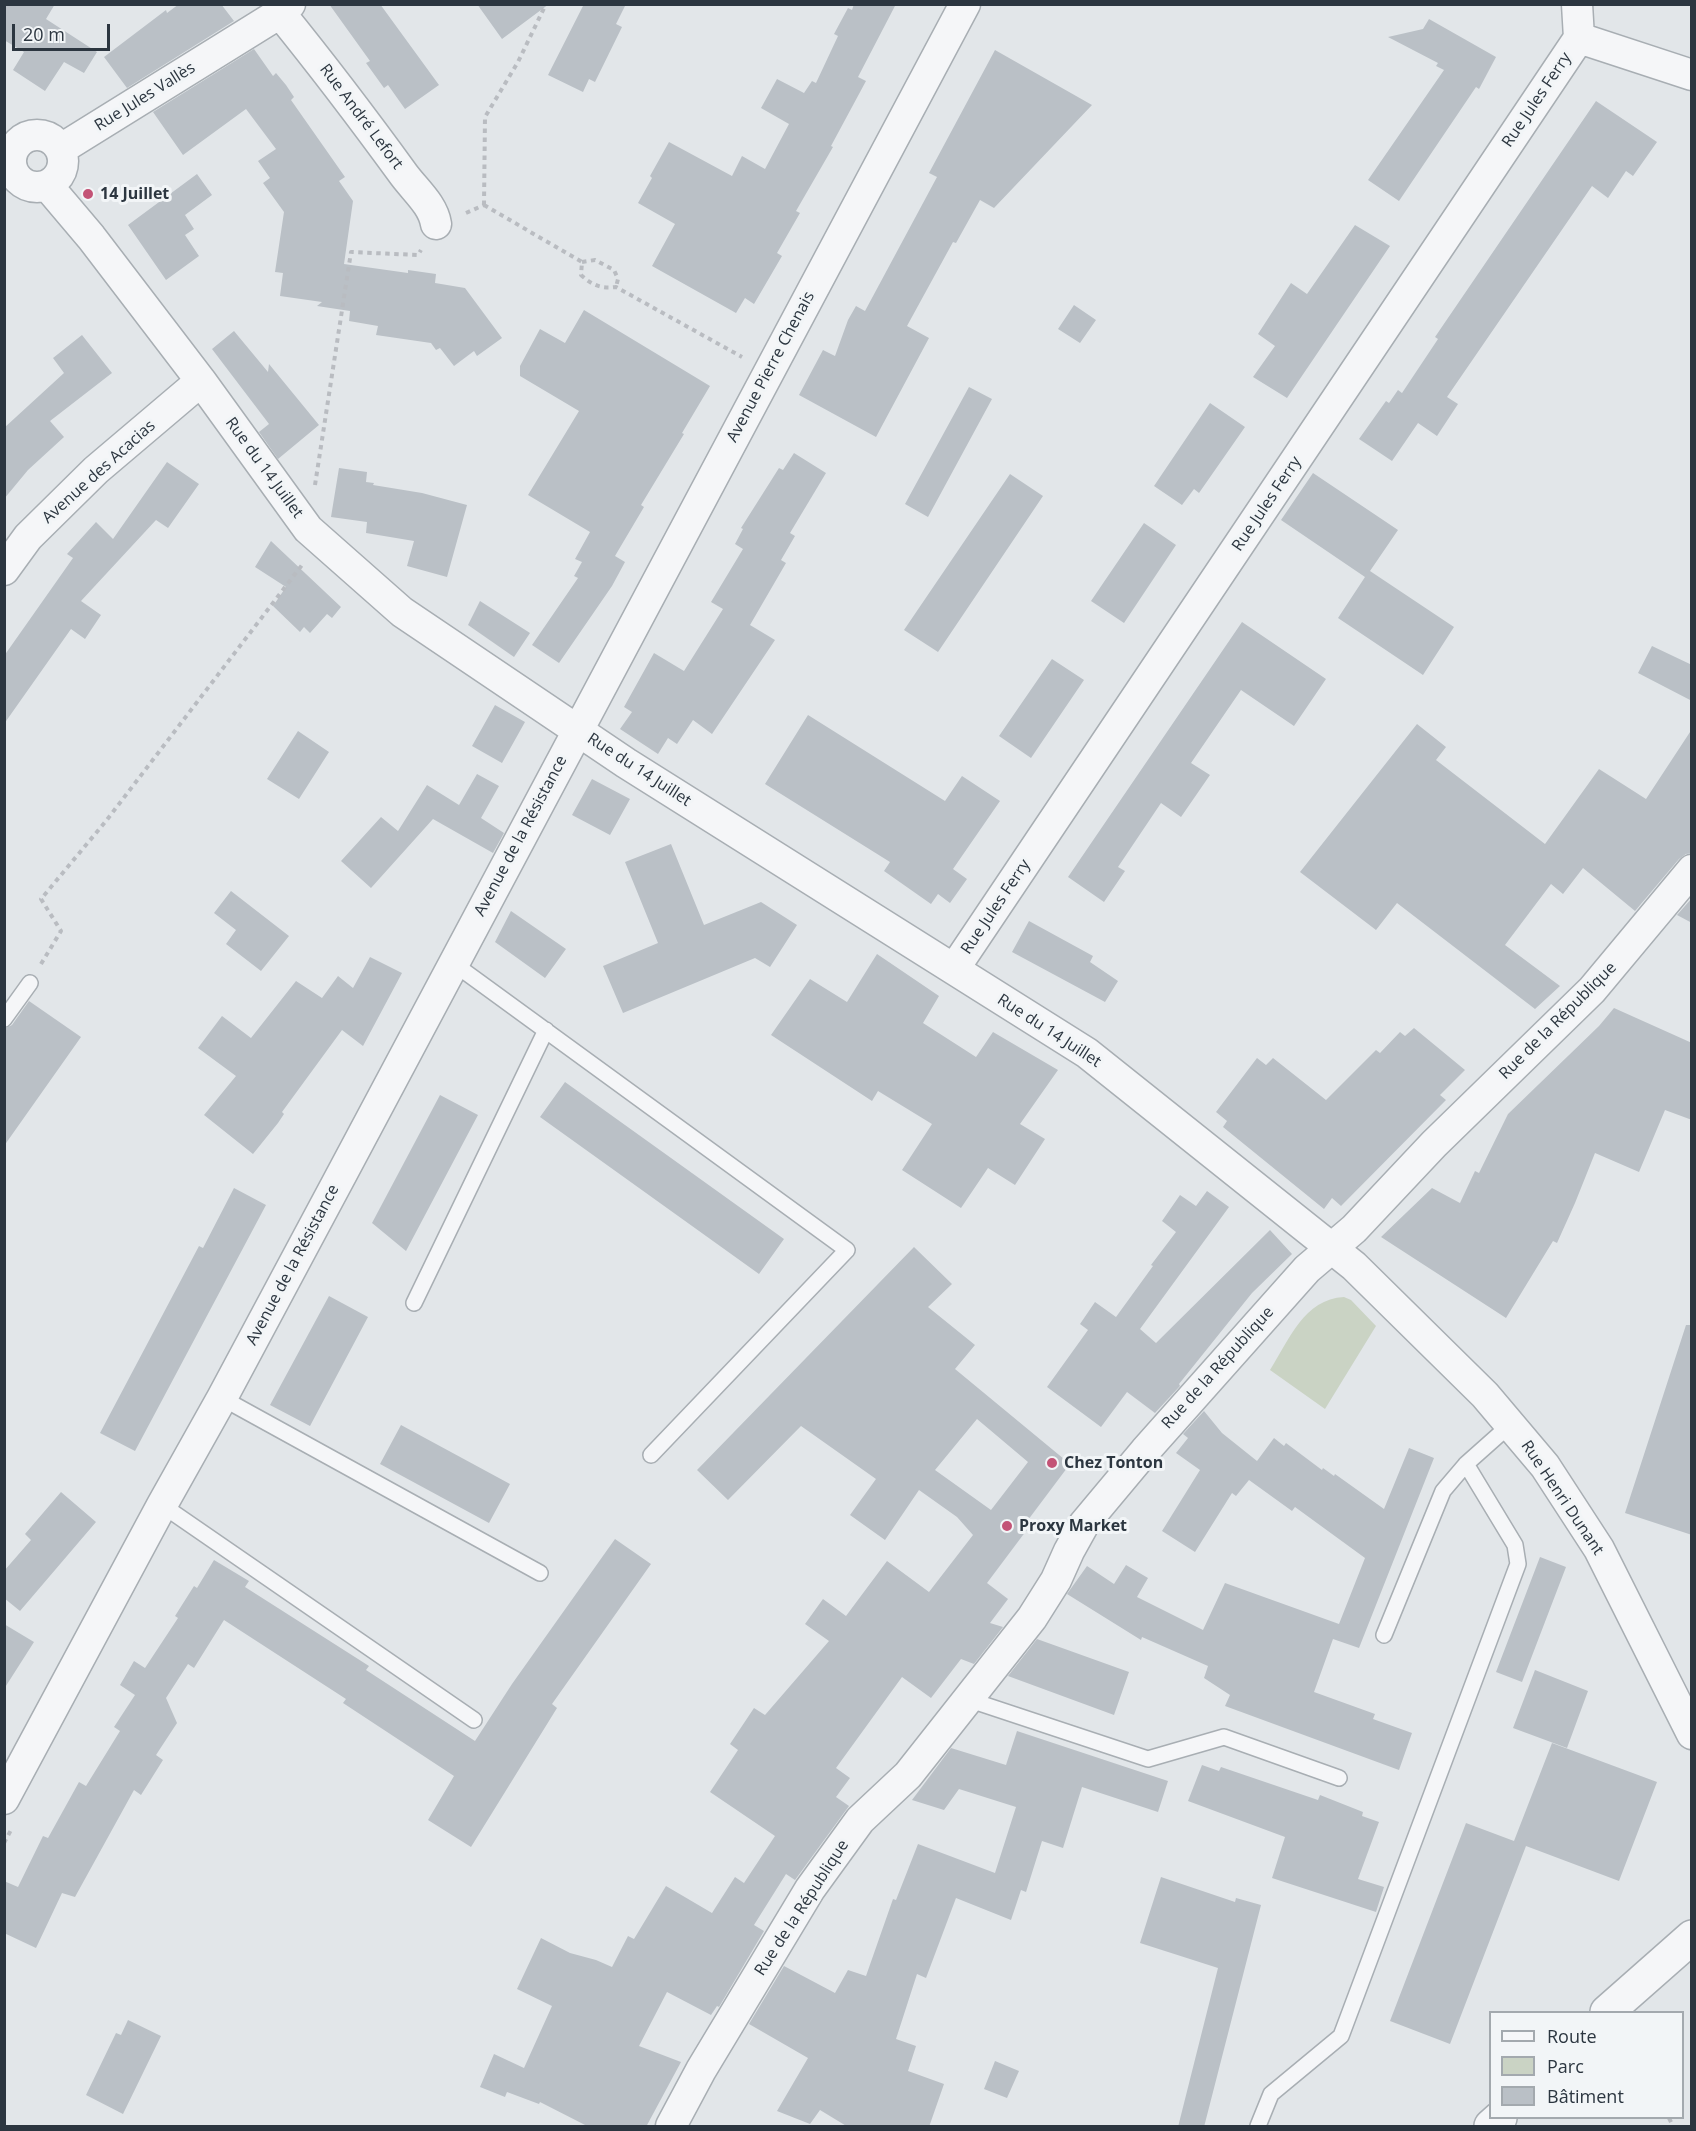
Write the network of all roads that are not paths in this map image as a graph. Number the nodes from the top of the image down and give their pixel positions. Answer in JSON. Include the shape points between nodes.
{"nodes":[{"id":1,"x":965,"y":4,"type":"edge"},
{"id":2,"x":1577,"y":4,"type":"edge"},
{"id":3,"x":285,"y":9,"type":"edge"},
{"id":4,"x":1578,"y":38,"type":"junction"},
{"id":5,"x":1692,"y":75,"type":"edge"},
{"id":6,"x":61,"y":149,"type":"junction"},
{"id":7,"x":9,"y":154,"type":"edge"},
{"id":8,"x":47,"y":185,"type":"junction"},
{"id":9,"x":436,"y":224,"type":"road end"},
{"id":10,"x":201,"y":381,"type":"junction"},
{"id":11,"x":4,"y":570,"type":"edge"},
{"id":12,"x":579,"y":729,"type":"junction"},
{"id":13,"x":1692,"y":870,"type":"edge"},
{"id":14,"x":453,"y":963,"type":"junction"},
{"id":15,"x":954,"y":969,"type":"junction"},
{"id":16,"x":30,"y":983,"type":"road end"},
{"id":17,"x":4,"y":1019,"type":"edge"},
{"id":18,"x":546,"y":1030,"type":"junction"},
{"id":19,"x":1331,"y":1248,"type":"junction"},
{"id":20,"x":414,"y":1303,"type":"dead end"},
{"id":21,"x":222,"y":1398,"type":"junction"},
{"id":22,"x":1510,"y":1424,"type":"junction"},
{"id":23,"x":651,"y":1455,"type":"dead end"},
{"id":24,"x":1466,"y":1464,"type":"junction"},
{"id":25,"x":162,"y":1504,"type":"junction"},
{"id":26,"x":540,"y":1573,"type":"dead end"},
{"id":27,"x":1384,"y":1635,"type":"dead end"},
{"id":28,"x":967,"y":1699,"type":"junction"},
{"id":29,"x":474,"y":1720,"type":"dead end"},
{"id":30,"x":1692,"y":1734,"type":"edge"},
{"id":31,"x":1339,"y":1778,"type":"dead end"},
{"id":32,"x":4,"y":1799,"type":"edge"},
{"id":33,"x":1692,"y":1937,"type":"edge"},
{"id":34,"x":1609,"y":2011,"type":"edge"},
{"id":35,"x":671,"y":2127,"type":"edge"},
{"id":36,"x":1258,"y":2127,"type":"edge"}],
"edges":[{"from":1,"to":12,"type":"street","name":"Avenue Pierre Chenais"},
{"from":2,"to":4,"type":"street"},
{"from":3,"to":6,"type":"street","name":"Rue Jules Vallès"},
{"from":3,"to":9,"type":"street","name":"Rue André Lefort","via":[[434,212]]},
{"from":4,"to":5,"type":"street"},
{"from":4,"to":15,"type":"street","name":"Rue Jules Ferry"},
{"from":6,"to":7,"type":"street","via":[[48,137],[39,135],[22,138]]},
{"from":6,"to":8,"type":"street","via":[[60,174]]},
{"from":7,"to":8,"type":"street","via":[[17,178],[31,187]]},
{"from":8,"to":10,"type":"street","name":"Rue du 14 Juillet"},
{"from":10,"to":11,"type":"street","name":"Avenue des Acacias","via":[[96,470],[28,537]]},
{"from":10,"to":12,"type":"street","name":"Rue du 14 Juillet","via":[[314,535],[402,612]]},
{"from":12,"to":14,"type":"street","name":"Avenue de la Résistance"},
{"from":12,"to":15,"type":"street","name":"Rue du 14 Juillet","via":[[626,763]]},
{"from":13,"to":19,"type":"street","name":"Rue de la République","via":[[1592,990]]},
{"from":14,"to":18,"type":"lane"},
{"from":14,"to":21,"type":"street","name":"Avenue de la Résistance"},
{"from":15,"to":19,"type":"street","name":"Rue du 14 Juillet","via":[[1087,1053]]},
{"from":16,"to":17,"type":"lane"},
{"from":18,"to":20,"type":"lane"},
{"from":18,"to":23,"type":"lane","via":[[847,1250]]},
{"from":19,"to":22,"type":"street","name":"Rue Henri Dunant","via":[[1485,1395]]},
{"from":19,"to":28,"type":"street","name":"Rue de la République","via":[[1228,1356],[1084,1524],[1032,1618]]},
{"from":21,"to":25,"type":"street","name":"Avenue de la Résistance"},
{"from":21,"to":26,"type":"lane"},
{"from":22,"to":24,"type":"lane"},
{"from":22,"to":30,"type":"street","name":"Rue Henri Dunant","via":[[1545,1466],[1599,1548]]},
{"from":24,"to":27,"type":"lane","via":[[1443,1491]]},
{"from":24,"to":36,"type":"lane","via":[[1515,1545],[1518,1564],[1341,2037],[1271,2094]]},
{"from":25,"to":29,"type":"lane"},
{"from":25,"to":32,"type":"street","name":"Avenue de la Résistance"},
{"from":28,"to":31,"type":"lane","via":[[1148,1759],[1224,1737]]},
{"from":28,"to":35,"type":"street","name":"Rue de la République","via":[[908,1775],[860,1820],[810,1889]]},
{"from":33,"to":34,"type":"street"}]}
